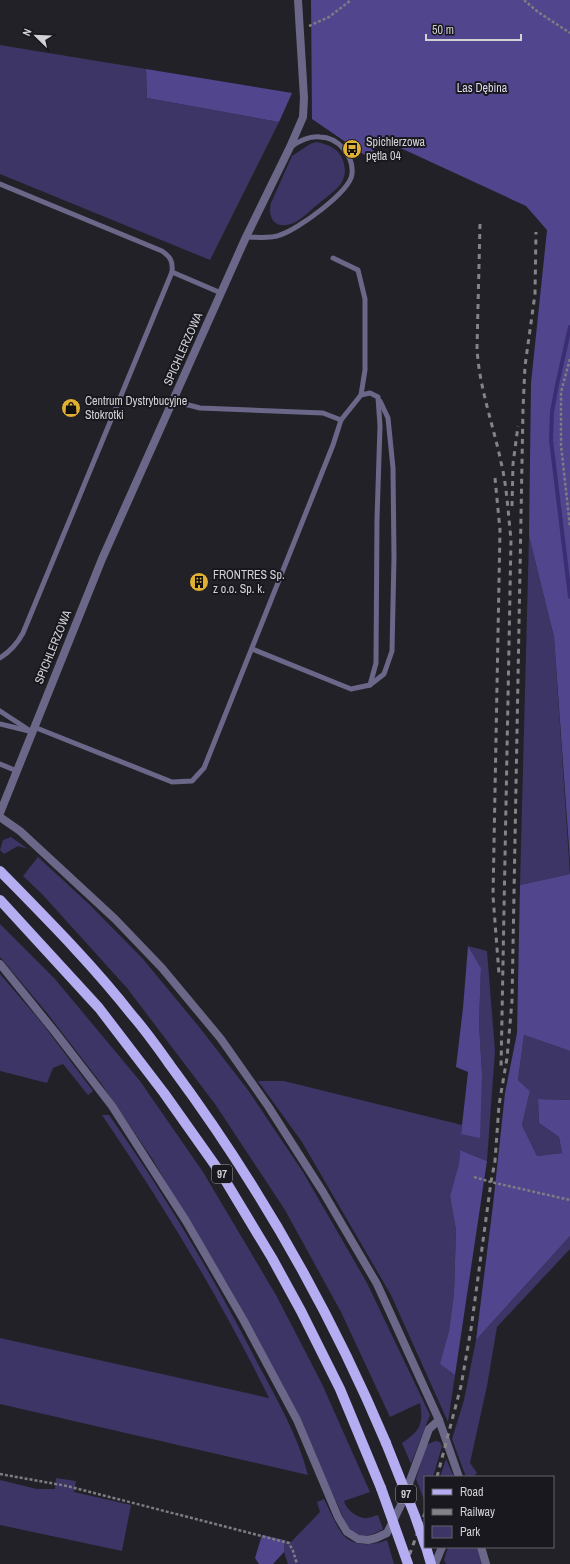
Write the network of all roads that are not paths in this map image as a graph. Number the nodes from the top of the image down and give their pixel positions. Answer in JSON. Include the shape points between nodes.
{"nodes":[{"id":1,"x":298,"y":0,"type":"edge"},
{"id":2,"x":290,"y":147,"type":"junction"},
{"id":3,"x":0,"y":184,"type":"edge"},
{"id":4,"x":246,"y":237,"type":"junction"},
{"id":5,"x":334,"y":258,"type":"dead end"},
{"id":6,"x":172,"y":272,"type":"junction"},
{"id":7,"x":221,"y":293,"type":"junction"},
{"id":8,"x":361,"y":395,"type":"junction"},
{"id":9,"x":378,"y":397,"type":"junction"},
{"id":10,"x":173,"y":401,"type":"junction"},
{"id":11,"x":341,"y":420,"type":"junction"},
{"id":12,"x":252,"y":649,"type":"junction"},
{"id":13,"x":0,"y":658,"type":"edge"},
{"id":14,"x":370,"y":685,"type":"junction"},
{"id":15,"x":0,"y":711,"type":"edge"},
{"id":16,"x":0,"y":724,"type":"edge"},
{"id":17,"x":33,"y":729,"type":"junction"},
{"id":18,"x":0,"y":764,"type":"edge"},
{"id":19,"x":17,"y":771,"type":"junction"},
{"id":20,"x":0,"y":813,"type":"edge"},
{"id":21,"x":0,"y":817,"type":"edge"},
{"id":22,"x":0,"y":871,"type":"edge"},
{"id":23,"x":0,"y":900,"type":"edge"},
{"id":24,"x":0,"y":964,"type":"edge"},
{"id":25,"x":439,"y":1420,"type":"junction"},
{"id":26,"x":460,"y":1476,"type":"edge"},
{"id":27,"x":424,"y":1543,"type":"edge"},
{"id":28,"x":426,"y":1548,"type":"edge"},
{"id":29,"x":442,"y":1548,"type":"edge"},
{"id":30,"x":481,"y":1548,"type":"edge"},
{"id":31,"x":408,"y":1564,"type":"edge"},
{"id":32,"x":431,"y":1564,"type":"edge"},
{"id":33,"x":435,"y":1564,"type":"edge"},
{"id":34,"x":486,"y":1564,"type":"edge"}],
"edges":[{"from":1,"to":2,"type":"street","name":"SPICHLERZOWA","via":[[303,117]]},
{"from":2,"to":4,"type":"street","name":"SPICHLERZOWA"},
{"from":2,"to":4,"type":"lane","via":[[320,136],[332,139],[348,154],[352,163],[348,185],[341,194],[293,230],[278,236]]},
{"from":3,"to":6,"type":"lane","via":[[162,251],[171,260]]},
{"from":4,"to":7,"type":"street","name":"SPICHLERZOWA"},
{"from":5,"to":8,"type":"lane","via":[[358,270],[366,299],[365,370]]},
{"from":6,"to":7,"type":"lane"},
{"from":6,"to":13,"type":"lane","via":[[23,633],[18,644]]},
{"from":7,"to":10,"type":"street","name":"SPICHLERZOWA"},
{"from":8,"to":9,"type":"lane","via":[[370,393]]},
{"from":8,"to":11,"type":"lane"},
{"from":9,"to":14,"type":"lane","via":[[380,426],[376,663]]},
{"from":9,"to":14,"type":"lane","via":[[388,418],[393,468],[392,651],[384,674]]},
{"from":10,"to":11,"type":"lane","via":[[200,408],[323,412]]},
{"from":10,"to":17,"type":"street","name":"SPICHLERZOWA","via":[[102,559]]},
{"from":11,"to":12,"type":"lane"},
{"from":12,"to":14,"type":"lane","via":[[351,689]]},
{"from":12,"to":17,"type":"lane","via":[[204,768],[192,781],[172,782]]},
{"from":15,"to":17,"type":"lane"},
{"from":16,"to":17,"type":"lane"},
{"from":17,"to":19,"type":"street","name":"SPICHLERZOWA"},
{"from":18,"to":19,"type":"lane"},
{"from":19,"to":20,"type":"street","name":"SPICHLERZOWA"},
{"from":21,"to":25,"type":"street","via":[[20,831],[115,919],[162,968],[221,1039],[323,1192],[377,1284]]},
{"from":22,"to":27,"type":"main road","number":"97","bridge":true,"via":[[132,1014],[193,1096],[248,1177],[314,1289],[361,1384],[416,1516]]},
{"from":23,"to":31,"type":"main road","number":"97","bridge":true,"via":[[99,1008],[222,1175],[272,1258],[340,1389],[381,1488]]},
{"from":24,"to":25,"type":"street","via":[[112,1106],[186,1221],[244,1321],[296,1420],[347,1532],[358,1539],[368,1540],[386,1532],[401,1504],[429,1429]]},
{"from":25,"to":26,"type":"street"},
{"from":28,"to":32,"type":"main road","number":"97"},
{"from":29,"to":33,"type":"street"},
{"from":30,"to":34,"type":"street"}]}
